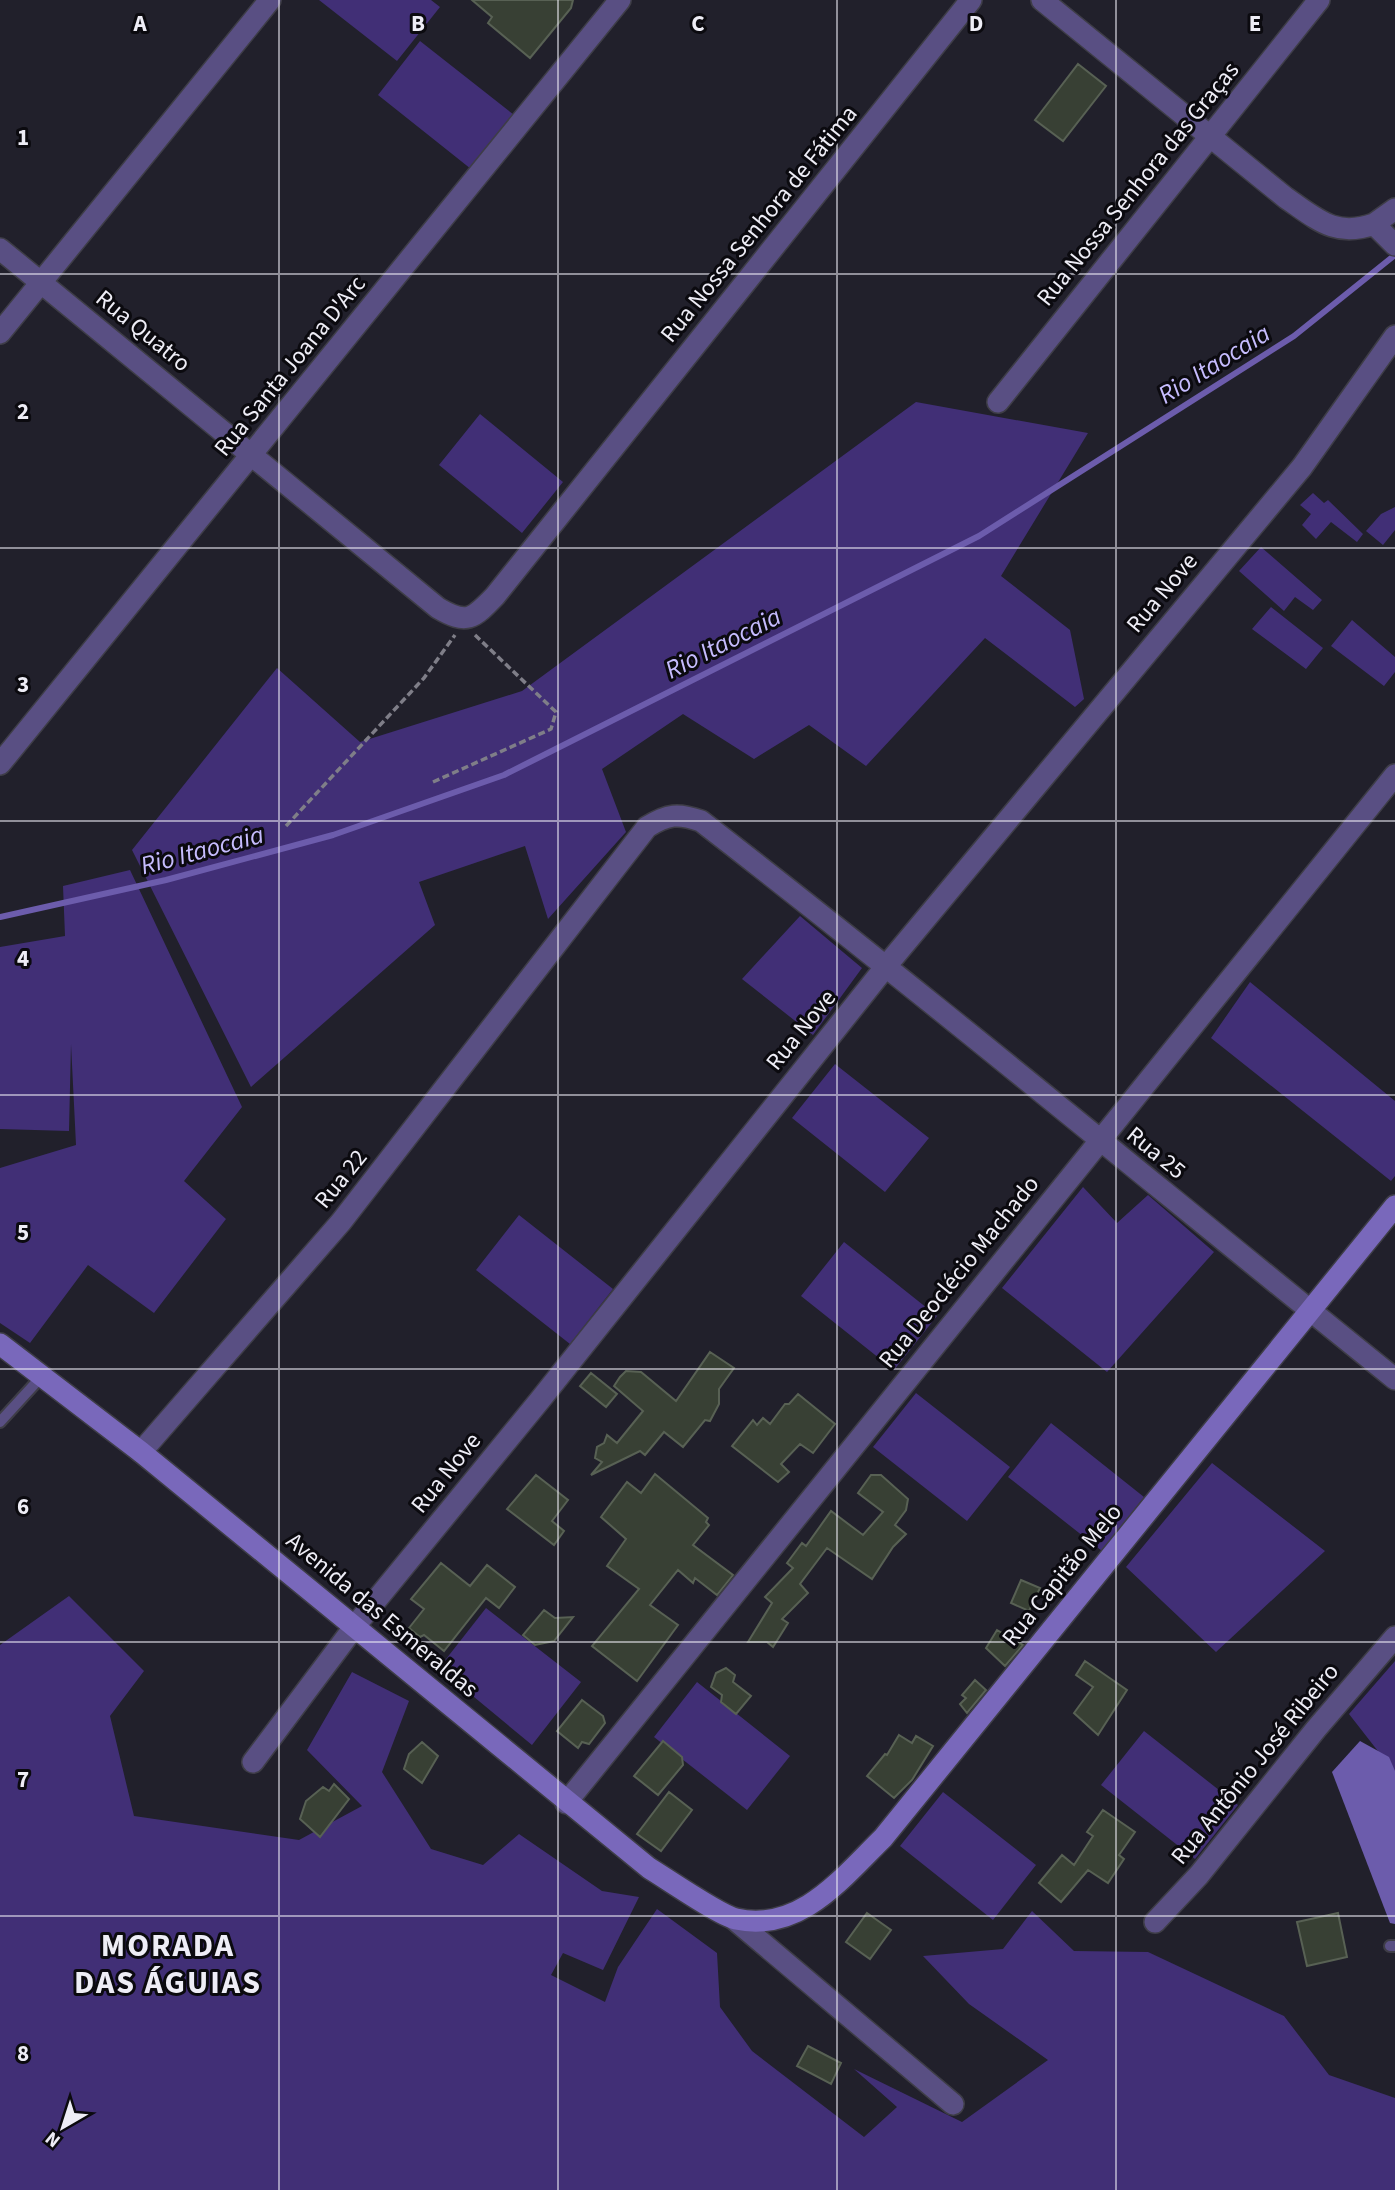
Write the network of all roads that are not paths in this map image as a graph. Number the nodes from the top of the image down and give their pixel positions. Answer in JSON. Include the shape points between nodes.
{"nodes":[{"id":1,"x":270,"y":0,"type":"edge"},
{"id":2,"x":620,"y":0,"type":"edge"},
{"id":3,"x":971,"y":0,"type":"edge"},
{"id":4,"x":1042,"y":0,"type":"edge"},
{"id":5,"x":1319,"y":0,"type":"edge"},
{"id":6,"x":1211,"y":135,"type":"junction"},
{"id":7,"x":1395,"y":209,"type":"edge"},
{"id":8,"x":1386,"y":236,"type":"edge"},
{"id":9,"x":0,"y":248,"type":"edge"},
{"id":10,"x":42,"y":281,"type":"junction"},
{"id":11,"x":0,"y":333,"type":"edge"},
{"id":12,"x":1395,"y":336,"type":"edge"},
{"id":13,"x":998,"y":402,"type":"dead end"},
{"id":14,"x":252,"y":454,"type":"junction"},
{"id":15,"x":465,"y":621,"type":"joint"},
{"id":16,"x":0,"y":764,"type":"edge"},
{"id":17,"x":1395,"y":775,"type":"edge"},
{"id":18,"x":887,"y":965,"type":"junction"},
{"id":19,"x":1098,"y":1141,"type":"junction"},
{"id":20,"x":1395,"y":1206,"type":"edge"},
{"id":21,"x":1311,"y":1311,"type":"junction"},
{"id":22,"x":0,"y":1344,"type":"edge"},
{"id":23,"x":42,"y":1376,"type":"junction"},
{"id":24,"x":1395,"y":1379,"type":"edge"},
{"id":25,"x":0,"y":1422,"type":"edge"},
{"id":26,"x":141,"y":1452,"type":"junction"},
{"id":27,"x":355,"y":1626,"type":"junction"},
{"id":28,"x":1395,"y":1637,"type":"edge"},
{"id":29,"x":253,"y":1762,"type":"dead end"},
{"id":30,"x":566,"y":1803,"type":"junction"},
{"id":31,"x":734,"y":1919,"type":"junction"},
{"id":32,"x":1155,"y":1922,"type":"dead end"},
{"id":33,"x":953,"y":2104,"type":"dead end"}],
"edges":[{"from":1,"to":10,"type":"street"},
{"from":2,"to":14,"type":"street","name":"Rua Santa Joana D'Arc"},
{"from":3,"to":15,"type":"street","name":"Rua Nossa Senhora de Fátima","via":[[495,596]]},
{"from":4,"to":6,"type":"street"},
{"from":5,"to":6,"type":"street","name":"Rua Nossa Senhora das Graças"},
{"from":6,"to":8,"type":"street","via":[[1286,198],[1329,227]]},
{"from":6,"to":13,"type":"street","name":"Rua Nossa Senhora das Graças"},
{"from":7,"to":8,"type":"street"},
{"from":9,"to":10,"type":"street","name":"Rua Quatro"},
{"from":10,"to":11,"type":"street"},
{"from":10,"to":14,"type":"street","name":"Rua Quatro"},
{"from":12,"to":18,"type":"street","name":"Rua Nove","via":[[1302,467]]},
{"from":14,"to":15,"type":"street","name":"Rua Quatro","via":[[439,608]]},
{"from":14,"to":16,"type":"street","name":"Rua Santa Joana D'Arc"},
{"from":17,"to":19,"type":"street","name":"Rua Deoclécio Machado"},
{"from":18,"to":19,"type":"street","name":"Rua 25"},
{"from":18,"to":26,"type":"street","name":"Rua 22","via":[[701,821],[681,814],[665,816],[647,827],[341,1222]]},
{"from":18,"to":27,"type":"street","name":"Rua Nove"},
{"from":19,"to":21,"type":"street","name":"Rua 25"},
{"from":19,"to":30,"type":"street","name":"Rua Deoclécio Machado"},
{"from":20,"to":21,"type":"main road","name":"Rua Capitão Melo"},
{"from":21,"to":24,"type":"street","name":"Rua 25"},
{"from":21,"to":31,"type":"main road","name":"Rua Capitão Melo","via":[[883,1838],[798,1913],[775,1922]]},
{"from":22,"to":23,"type":"main road","name":"Avenida das Esmeraldas"},
{"from":23,"to":25,"type":"lane"},
{"from":23,"to":26,"type":"main road","name":"Avenida das Esmeraldas"},
{"from":26,"to":27,"type":"main road","name":"Avenida das Esmeraldas"},
{"from":27,"to":29,"type":"street","name":"Rua Nove"},
{"from":27,"to":30,"type":"main road","name":"Avenida das Esmeraldas"},
{"from":28,"to":32,"type":"street","name":"Rua Antônio José Ribeiro"},
{"from":30,"to":31,"type":"main road","name":"Avenida das Esmeraldas","via":[[649,1868]]},
{"from":31,"to":33,"type":"street"}]}
